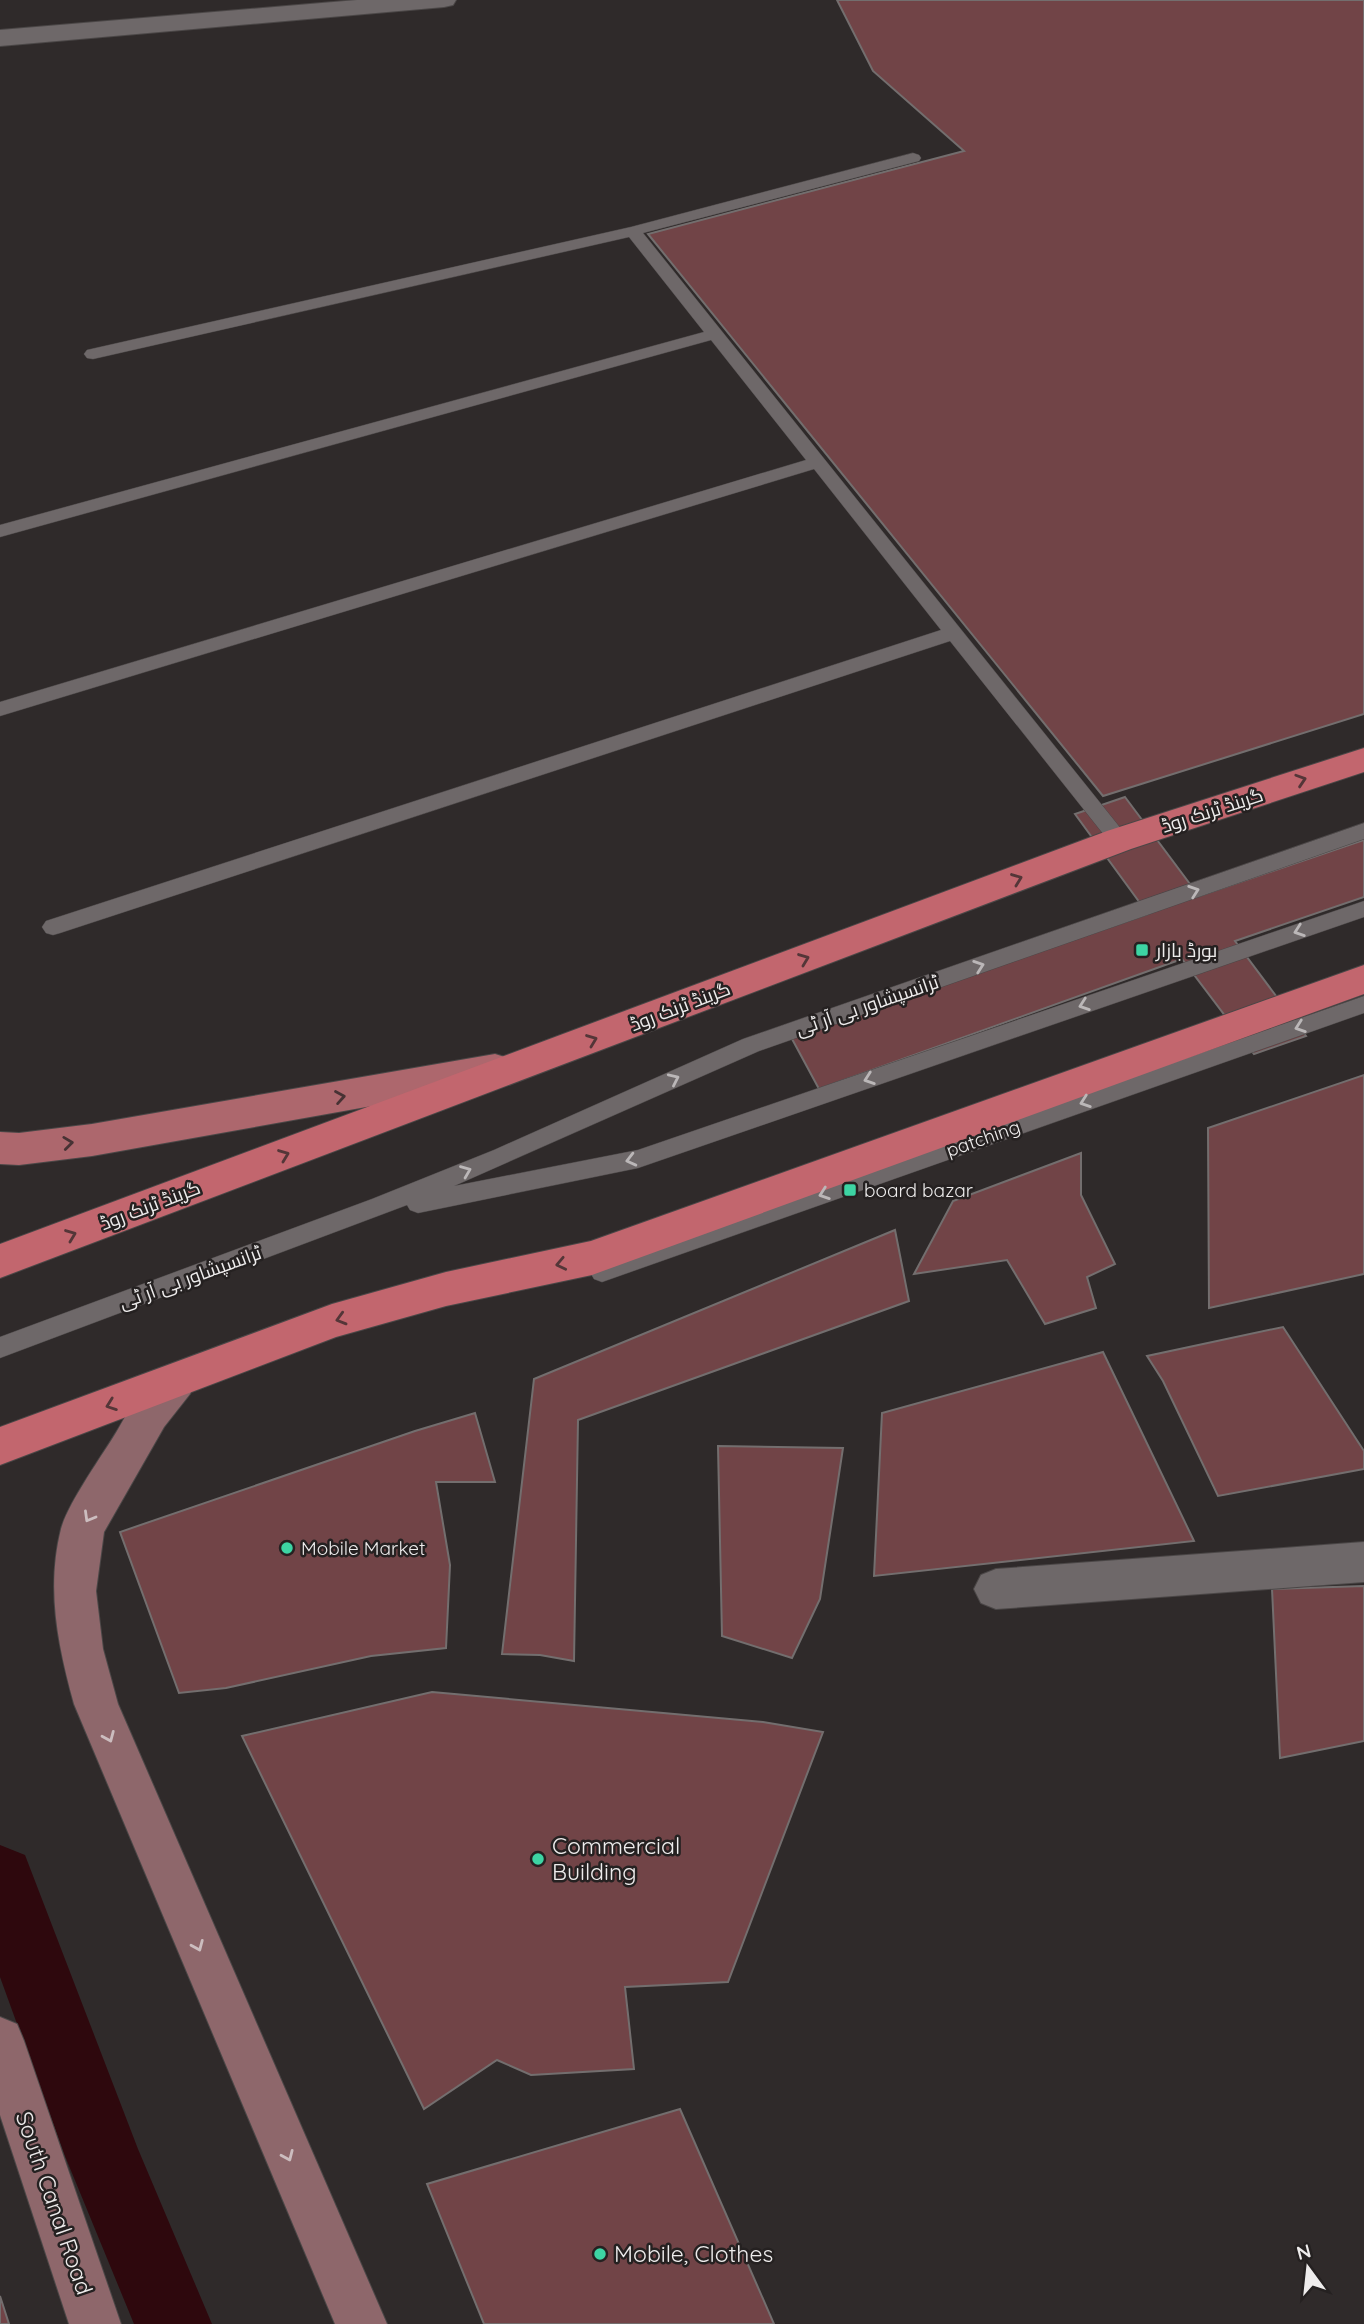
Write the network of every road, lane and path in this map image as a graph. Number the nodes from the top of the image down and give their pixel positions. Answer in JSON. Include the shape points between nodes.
{"nodes":[{"id":1,"x":444,"y":0,"type":"edge"},
{"id":2,"x":0,"y":37,"type":"edge"},
{"id":3,"x":913,"y":159,"type":"dead end"},
{"id":4,"x":633,"y":231,"type":"junction"},
{"id":5,"x":715,"y":334,"type":"junction"},
{"id":6,"x":93,"y":354,"type":"dead end"},
{"id":7,"x":818,"y":462,"type":"junction"},
{"id":8,"x":0,"y":531,"type":"edge"},
{"id":9,"x":954,"y":633,"type":"junction"},
{"id":10,"x":0,"y":709,"type":"edge"},
{"id":11,"x":1364,"y":760,"type":"edge"},
{"id":12,"x":1364,"y":831,"type":"edge"},
{"id":13,"x":1119,"y":840,"type":"junction"},
{"id":14,"x":1364,"y":909,"type":"edge"},
{"id":15,"x":53,"y":927,"type":"dead end"},
{"id":16,"x":1364,"y":979,"type":"edge"},
{"id":17,"x":1364,"y":1004,"type":"edge"},
{"id":18,"x":528,"y":1064,"type":"junction"},
{"id":19,"x":0,"y":1148,"type":"edge"},
{"id":20,"x":380,"y":1206,"type":"junction"},
{"id":21,"x":3,"y":1260,"type":"edge"},
{"id":22,"x":602,"y":1272,"type":"dead end"},
{"id":23,"x":0,"y":1348,"type":"edge"},
{"id":24,"x":175,"y":1381,"type":"junction"},
{"id":25,"x":7,"y":1444,"type":"edge"},
{"id":26,"x":1364,"y":1562,"type":"edge"},
{"id":27,"x":996,"y":1589,"type":"dead end"},
{"id":28,"x":0,"y":2041,"type":"edge"},
{"id":29,"x":95,"y":2324,"type":"edge"},
{"id":30,"x":361,"y":2324,"type":"edge"}],
"edges":[{"from":1,"to":2,"type":"street"},
{"from":3,"to":4,"type":"lane"},
{"from":4,"to":5,"type":"lane"},
{"from":4,"to":6,"type":"lane"},
{"from":5,"to":7,"type":"lane"},
{"from":5,"to":8,"type":"lane"},
{"from":7,"to":9,"type":"lane"},
{"from":7,"to":10,"type":"lane"},
{"from":9,"to":13,"type":"lane"},
{"from":9,"to":15,"type":"lane"},
{"from":13,"to":11,"type":"highway","name":"گرینڈ ٹرنک روڈ","one_way":true},
{"from":20,"to":12,"type":"lane","name":"ٹرانسپشاور بی آر ٹی","one_way":true,"via":[[502,1157],[751,1045]]},
{"from":18,"to":13,"type":"highway","name":"گرینڈ ٹرنک روڈ","one_way":true},
{"from":14,"to":20,"type":"lane","name":"ٹرانسپشاور بی آر ٹی","one_way":true,"via":[[638,1159],[418,1203]]},
{"from":16,"to":24,"type":"highway","one_way":true,"via":[[592,1258],[446,1289],[332,1321]]},
{"from":17,"to":22,"type":"lane","name":"patching","one_way":true},
{"from":19,"to":18,"type":"main road","one_way":true,"via":[[92,1140]]},
{"from":21,"to":18,"type":"highway","name":"گرینڈ ٹرنک روڈ","one_way":true},
{"from":20,"to":23,"type":"lane","name":"ٹرانسپشاور بی آر ٹی"},
{"from":24,"to":25,"type":"highway","one_way":true},
{"from":24,"to":30,"type":"main road","one_way":true,"via":[[149,1415],[83,1528],[74,1591],[81,1649],[96,1704]]},
{"from":26,"to":27,"type":"street"},
{"from":28,"to":29,"type":"main road","name":"South Canal Road"}]}
